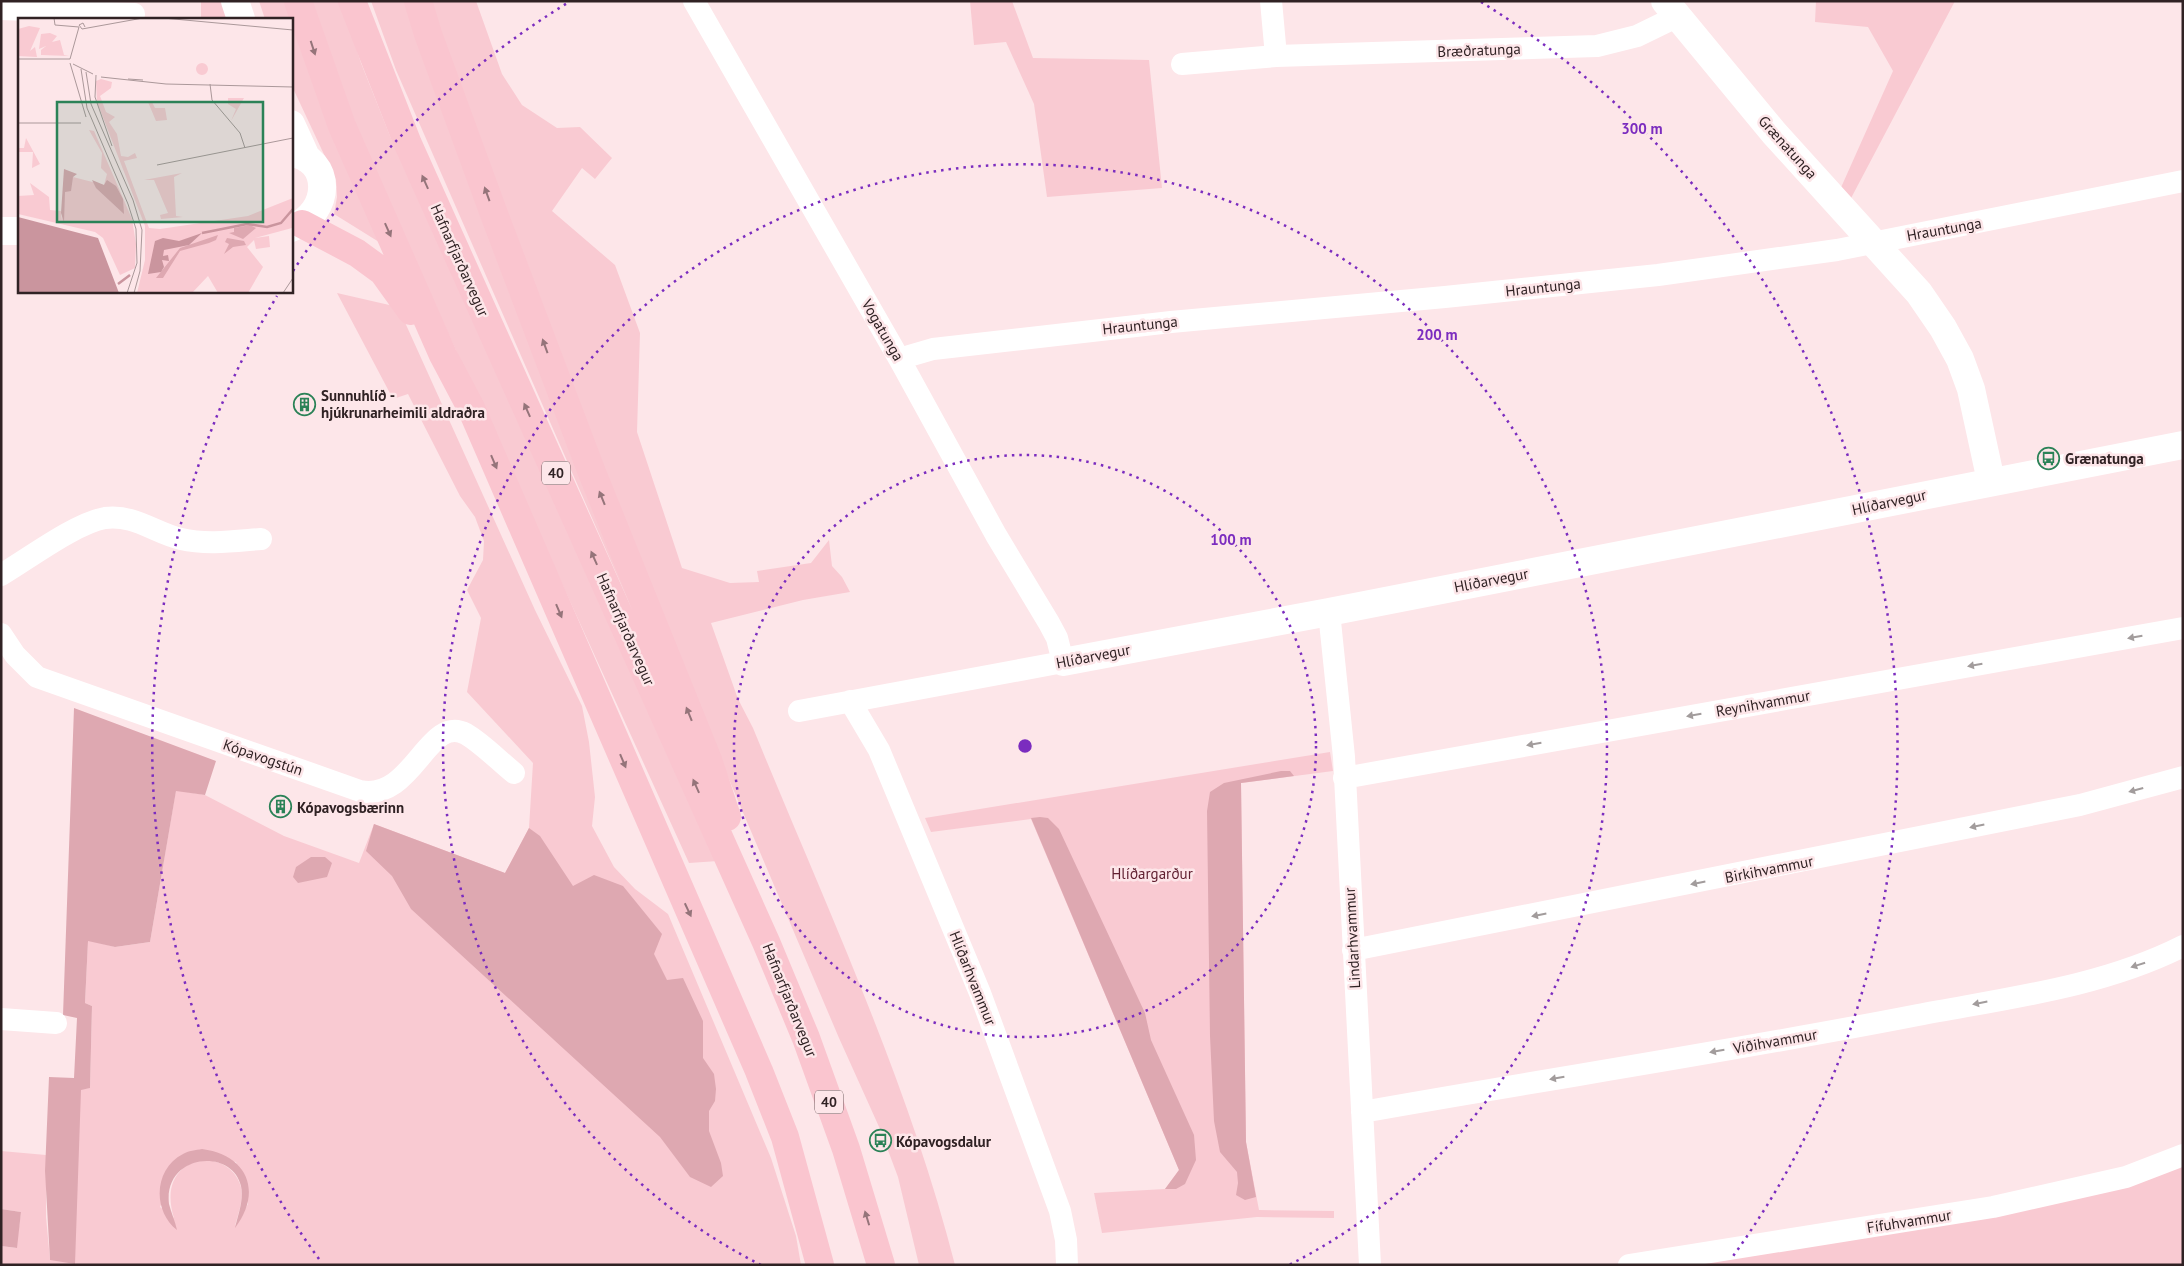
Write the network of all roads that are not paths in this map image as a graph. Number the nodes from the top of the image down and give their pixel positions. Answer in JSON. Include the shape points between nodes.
{"nodes":[{"id":1,"x":235,"y":1,"type":"edge"},
{"id":2,"x":298,"y":1,"type":"edge"},
{"id":3,"x":352,"y":1,"type":"edge"},
{"id":4,"x":418,"y":1,"type":"edge"},
{"id":5,"x":694,"y":1,"type":"edge"},
{"id":6,"x":1271,"y":1,"type":"edge"},
{"id":7,"x":1,"y":9,"type":"edge"},
{"id":8,"x":1670,"y":9,"type":"edge"},
{"id":9,"x":134,"y":14,"type":"dead end"},
{"id":10,"x":241,"y":18,"type":"edge"},
{"id":11,"x":1276,"y":56,"type":"junction"},
{"id":12,"x":1182,"y":64,"type":"dead end"},
{"id":13,"x":292,"y":128,"type":"edge"},
{"id":14,"x":299,"y":156,"type":"edge"},
{"id":15,"x":2183,"y":181,"type":"edge"},
{"id":16,"x":297,"y":226,"type":"edge"},
{"id":17,"x":1,"y":231,"type":"edge"},
{"id":18,"x":18,"y":231,"type":"edge"},
{"id":19,"x":1872,"y":242,"type":"junction"},
{"id":20,"x":443,"y":355,"type":"junction"},
{"id":21,"x":901,"y":362,"type":"junction"},
{"id":22,"x":2183,"y":445,"type":"edge"},
{"id":23,"x":1991,"y":481,"type":"junction"},
{"id":24,"x":261,"y":539,"type":"dead end"},
{"id":25,"x":1,"y":575,"type":"edge"},
{"id":26,"x":1330,"y":612,"type":"junction"},
{"id":27,"x":2183,"y":628,"type":"edge"},
{"id":28,"x":1,"y":634,"type":"edge"},
{"id":29,"x":1063,"y":662,"type":"junction"},
{"id":30,"x":850,"y":701,"type":"junction"},
{"id":31,"x":799,"y":711,"type":"dead end"},
{"id":32,"x":514,"y":773,"type":"dead end"},
{"id":33,"x":1344,"y":778,"type":"junction"},
{"id":34,"x":2183,"y":778,"type":"edge"},
{"id":35,"x":766,"y":942,"type":"junction"},
{"id":36,"x":2183,"y":946,"type":"edge"},
{"id":37,"x":1353,"y":950,"type":"junction"},
{"id":38,"x":1,"y":1019,"type":"edge"},
{"id":39,"x":56,"y":1024,"type":"dead end"},
{"id":40,"x":1362,"y":1112,"type":"junction"},
{"id":41,"x":2183,"y":1155,"type":"edge"},
{"id":42,"x":820,"y":1265,"type":"edge"},
{"id":43,"x":881,"y":1265,"type":"edge"},
{"id":44,"x":1067,"y":1265,"type":"edge"},
{"id":45,"x":1370,"y":1265,"type":"edge"},
{"id":46,"x":1630,"y":1265,"type":"edge"}],
"edges":[{"from":1,"to":10,"type":"street"},
{"from":2,"to":20,"type":"main road","one_way":true,"via":[[342,126]]},
{"from":35,"to":3,"type":"main road","name":"Hafnarfjarðarvegur","number":"40","one_way":true,"via":[[408,144]]},
{"from":35,"to":4,"type":"main road","one_way":true,"via":[[708,760],[591,470],[455,109]]},
{"from":5,"to":21,"type":"street","name":"Vogatunga"},
{"from":6,"to":11,"type":"street"},
{"from":7,"to":9,"type":"street"},
{"from":8,"to":11,"type":"street","name":"Bræðratunga","via":[[1637,36],[1597,46]]},
{"from":8,"to":19,"type":"street","name":"Grænatunga","via":[[1774,133]]},
{"from":11,"to":12,"type":"street","name":"Bræðratunga"},
{"from":13,"to":14,"type":"street"},
{"from":14,"to":16,"type":"street","via":[[319,174],[322,193],[312,216]]},
{"from":15,"to":19,"type":"street","name":"Hrauntunga"},
{"from":16,"to":20,"type":"main road","via":[[357,253],[382,272]]},
{"from":17,"to":18,"type":"street"},
{"from":19,"to":21,"type":"street","name":"Hrauntunga","via":[[1837,250],[1658,274],[932,349]]},
{"from":19,"to":23,"type":"street","name":"Grænatunga","via":[[1919,293],[1960,359],[1972,389]]},
{"from":20,"to":42,"type":"main road","one_way":true,"via":[[471,408],[759,1071],[786,1137]]},
{"from":21,"to":29,"type":"street","name":"Vogatunga","via":[[986,518],[1057,638]]},
{"from":22,"to":23,"type":"street","name":"Hlíðarvegur"},
{"from":23,"to":26,"type":"street","name":"Hlíðarvegur"},
{"from":24,"to":25,"type":"street","via":[[193,542],[129,519],[106,518],[82,526]]},
{"from":26,"to":29,"type":"street","name":"Hlíðarvegur"},
{"from":26,"to":33,"type":"street","name":"Lindarhvammur"},
{"from":27,"to":33,"type":"street","name":"Reynihvammur","one_way":true},
{"from":28,"to":32,"type":"street","name":"Kópavogstún","via":[[15,655],[37,677],[360,791],[376,793],[391,788],[438,737],[451,731],[466,734]]},
{"from":29,"to":30,"type":"street","name":"Hlíðarvegur"},
{"from":30,"to":31,"type":"street","name":"Hlíðarvegur"},
{"from":30,"to":44,"type":"street","name":"Hlíðarhvammur","via":[[879,750],[980,993],[1060,1211]]},
{"from":33,"to":37,"type":"street","name":"Lindarhvammur"},
{"from":34,"to":37,"type":"street","name":"Birkihvammur","one_way":true,"via":[[2071,807]]},
{"from":43,"to":35,"type":"main road","name":"Hafnarfjarðarvegur","number":"40","one_way":true,"via":[[846,1149],[806,1038]]},
{"from":36,"to":40,"type":"street","name":"Víðihvammur","one_way":true,"via":[[2159,958],[2080,983],[1848,1029]]},
{"from":37,"to":40,"type":"street","name":"Lindarhvammur"},
{"from":38,"to":39,"type":"street"},
{"from":40,"to":45,"type":"street","name":"Lindarhvammur"},
{"from":41,"to":46,"type":"street","name":"Fífuhvammur","via":[[2126,1176],[1993,1207]]}]}
